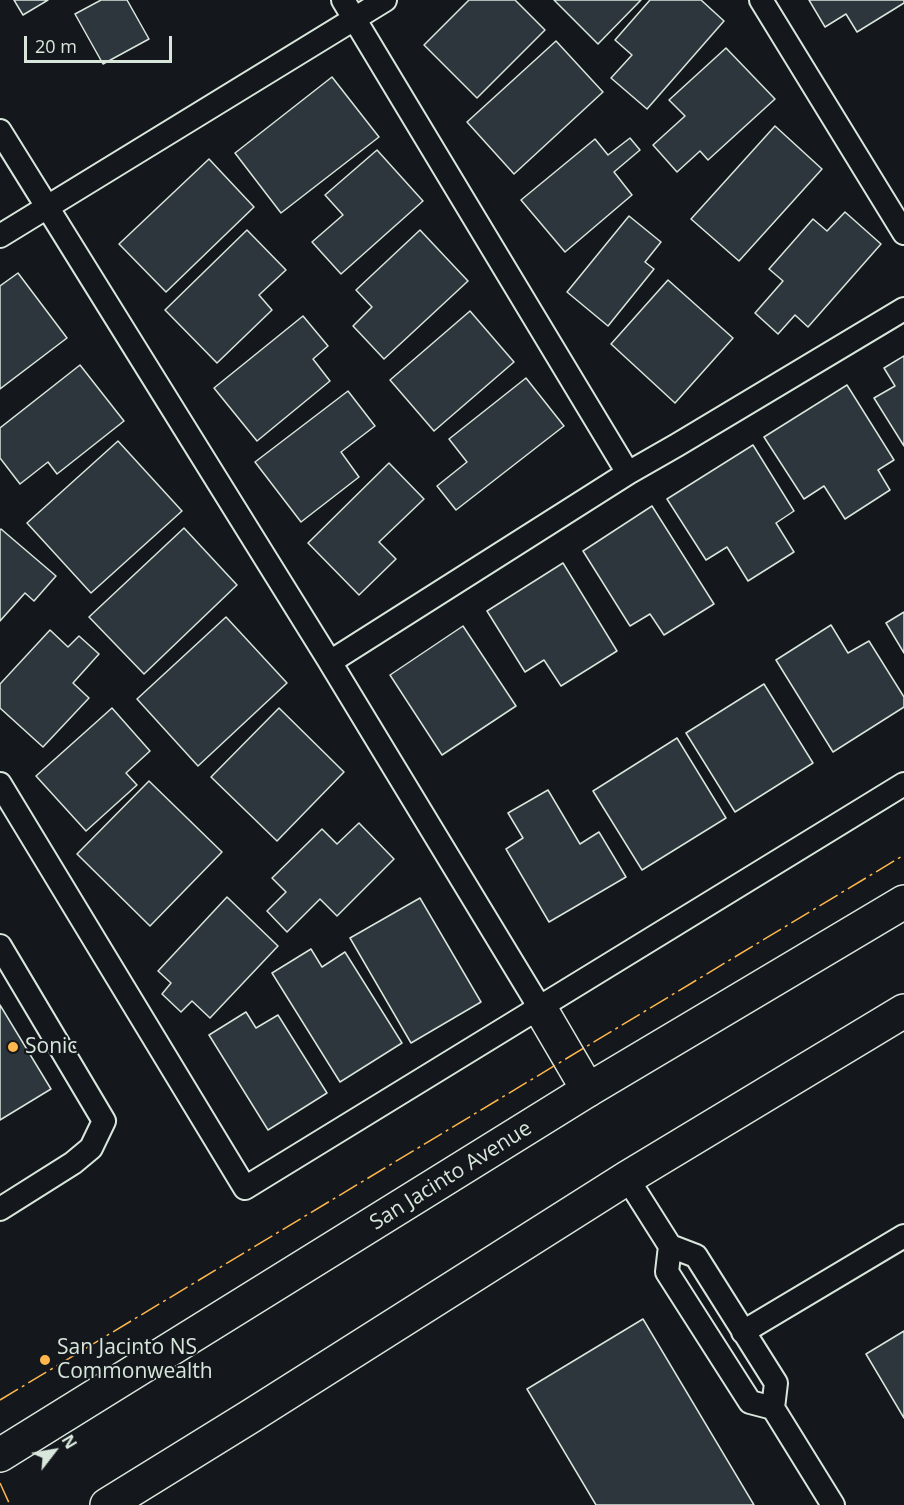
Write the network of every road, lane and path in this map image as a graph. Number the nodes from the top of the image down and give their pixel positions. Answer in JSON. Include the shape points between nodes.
{"nodes":[{"id":1,"x":385,"y":0,"type":"edge"},
{"id":2,"x":761,"y":0,"type":"edge"},
{"id":3,"x":349,"y":9,"type":"edge"},
{"id":4,"x":0,"y":131,"type":"edge"},
{"id":5,"x":46,"y":207,"type":"junction"},
{"id":6,"x":904,"y":233,"type":"edge"},
{"id":7,"x":0,"y":236,"type":"edge"},
{"id":8,"x":904,"y":309,"type":"edge"},
{"id":9,"x":628,"y":473,"type":"junction"},
{"id":10,"x":330,"y":662,"type":"junction"},
{"id":11,"x":0,"y":784,"type":"edge"},
{"id":12,"x":904,"y":784,"type":"edge"},
{"id":13,"x":904,"y":902,"type":"edge"},
{"id":14,"x":0,"y":946,"type":"edge"},
{"id":15,"x":0,"y":966,"type":"edge"},
{"id":16,"x":540,"y":1008,"type":"junction"},
{"id":17,"x":904,"y":1011,"type":"edge"},
{"id":18,"x":64,"y":1053,"type":"junction"},
{"id":19,"x":588,"y":1090,"type":"junction"},
{"id":20,"x":627,"y":1178,"type":"junction"},
{"id":21,"x":0,"y":1209,"type":"edge"},
{"id":22,"x":904,"y":1236,"type":"edge"},
{"id":23,"x":670,"y":1246,"type":"junction"},
{"id":24,"x":743,"y":1332,"type":"junction"},
{"id":25,"x":772,"y":1408,"type":"junction"},
{"id":26,"x":0,"y":1455,"type":"edge"},
{"id":27,"x":107,"y":1505,"type":"edge"},
{"id":28,"x":833,"y":1505,"type":"edge"}],
"edges":[{"from":1,"to":3,"type":"lane"},
{"from":2,"to":6,"type":"lane"},
{"from":3,"to":5,"type":"lane"},
{"from":3,"to":9,"type":"lane"},
{"from":4,"to":5,"type":"lane"},
{"from":5,"to":7,"type":"lane"},
{"from":5,"to":10,"type":"lane"},
{"from":8,"to":9,"type":"lane"},
{"from":9,"to":10,"type":"lane"},
{"from":10,"to":16,"type":"lane"},
{"from":11,"to":16,"type":"lane","via":[[245,1188]]},
{"from":12,"to":16,"type":"lane"},
{"from":13,"to":19,"type":"main road","name":"San Jacinto Avenue"},
{"from":14,"to":18,"type":"lane"},
{"from":15,"to":18,"type":"lane"},
{"from":16,"to":19,"type":"main road"},
{"from":17,"to":20,"type":"main road"},
{"from":18,"to":21,"type":"lane","via":[[104,1121],[91,1148],[74,1163]]},
{"from":19,"to":26,"type":"main road","name":"San Jacinto Avenue"},
{"from":20,"to":23,"type":"lane"},
{"from":20,"to":27,"type":"main road"},
{"from":22,"to":24,"type":"lane"},
{"from":23,"to":24,"type":"lane","via":[[696,1256]]},
{"from":23,"to":25,"type":"lane","via":[[667,1272],[750,1402]]},
{"from":24,"to":25,"type":"lane","via":[[776,1383]]},
{"from":25,"to":28,"type":"lane"}]}
